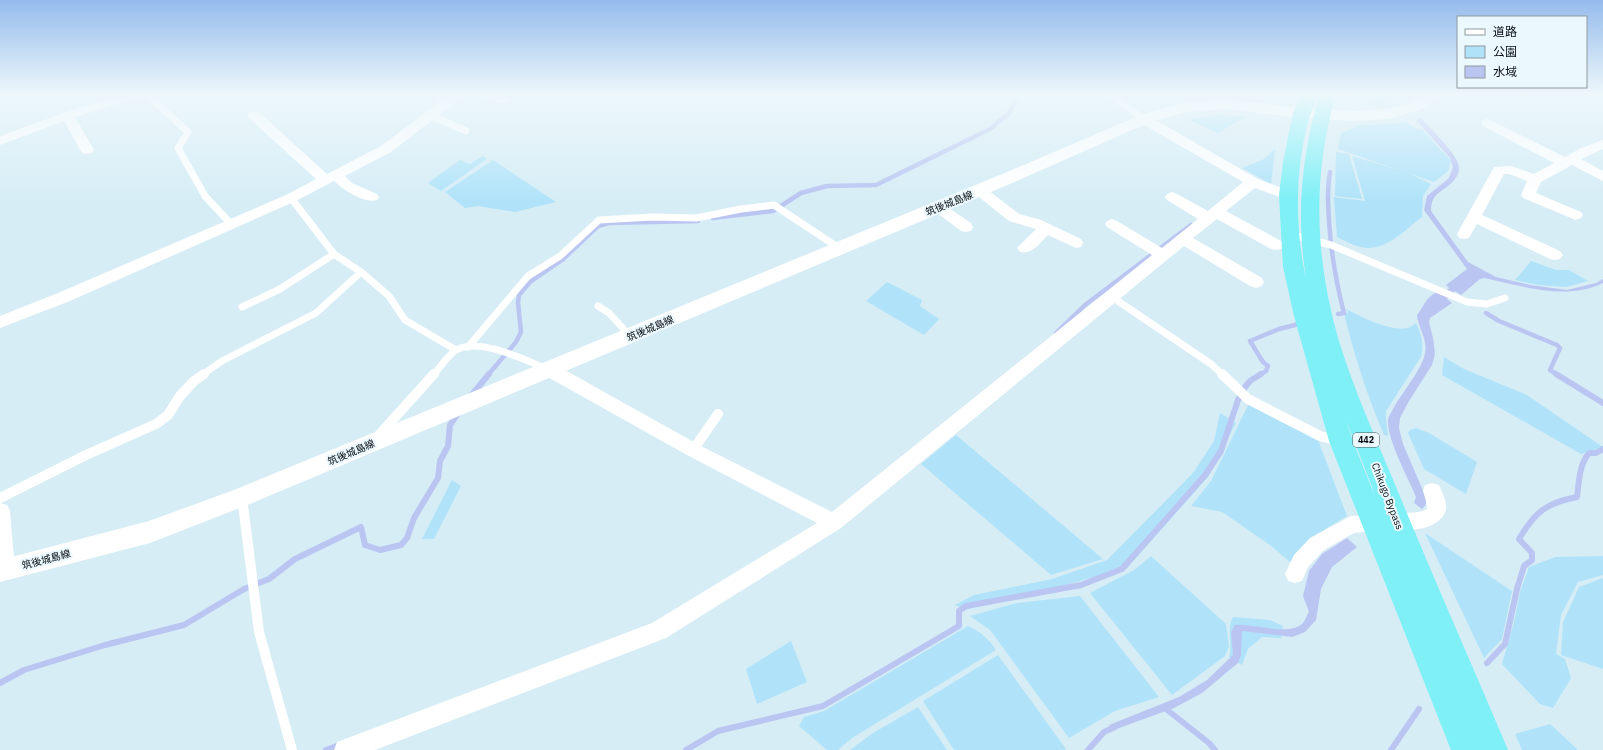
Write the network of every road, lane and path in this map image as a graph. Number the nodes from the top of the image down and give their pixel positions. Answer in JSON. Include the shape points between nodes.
{"nodes":[{"id":1,"x":33,"y":129,"type":"edge"},
{"id":2,"x":75,"y":129,"type":"edge"},
{"id":3,"x":185,"y":129,"type":"edge"},
{"id":4,"x":271,"y":129,"type":"edge"},
{"id":5,"x":409,"y":129,"type":"edge"},
{"id":6,"x":464,"y":129,"type":"edge"},
{"id":7,"x":1123,"y":129,"type":"edge"},
{"id":8,"x":1161,"y":129,"type":"edge"},
{"id":9,"x":1305,"y":129,"type":"edge"},
{"id":10,"x":1313,"y":129,"type":"edge"},
{"id":11,"x":1501,"y":129,"type":"edge"},
{"id":12,"x":466,"y":131,"type":"dead end"},
{"id":13,"x":0,"y":141,"type":"edge"},
{"id":14,"x":1603,"y":144,"type":"edge"},
{"id":15,"x":87,"y":150,"type":"dead end"},
{"id":16,"x":1569,"y":161,"type":"junction"},
{"id":17,"x":330,"y":177,"type":"junction"},
{"id":18,"x":1603,"y":177,"type":"edge"},
{"id":19,"x":1535,"y":179,"type":"junction"},
{"id":20,"x":1253,"y":182,"type":"junction"},
{"id":21,"x":979,"y":190,"type":"junction"},
{"id":22,"x":1288,"y":195,"type":"junction"},
{"id":23,"x":372,"y":197,"type":"dead end"},
{"id":24,"x":1172,"y":197,"type":"dead end"},
{"id":25,"x":291,"y":198,"type":"junction"},
{"id":26,"x":938,"y":207,"type":"junction"},
{"id":27,"x":1212,"y":215,"type":"junction"},
{"id":28,"x":1576,"y":215,"type":"dead end"},
{"id":29,"x":1473,"y":217,"type":"junction"},
{"id":30,"x":231,"y":224,"type":"junction"},
{"id":31,"x":1112,"y":224,"type":"dead end"},
{"id":32,"x":966,"y":227,"type":"dead end"},
{"id":33,"x":1046,"y":228,"type":"junction"},
{"id":34,"x":1464,"y":234,"type":"dead end"},
{"id":35,"x":1183,"y":239,"type":"junction"},
{"id":36,"x":1292,"y":239,"type":"junction"},
{"id":37,"x":1076,"y":242,"type":"dead end"},
{"id":38,"x":839,"y":248,"type":"junction"},
{"id":39,"x":1025,"y":248,"type":"dead end"},
{"id":40,"x":334,"y":254,"type":"junction"},
{"id":41,"x":1163,"y":255,"type":"junction"},
{"id":42,"x":1555,"y":255,"type":"dead end"},
{"id":43,"x":361,"y":272,"type":"junction"},
{"id":44,"x":1256,"y":282,"type":"dead end"},
{"id":45,"x":1112,"y":297,"type":"junction"},
{"id":46,"x":1505,"y":298,"type":"dead end"},
{"id":47,"x":598,"y":306,"type":"dead end"},
{"id":48,"x":242,"y":307,"type":"dead end"},
{"id":49,"x":0,"y":322,"type":"edge"},
{"id":50,"x":630,"y":336,"type":"junction"},
{"id":51,"x":468,"y":347,"type":"junction"},
{"id":52,"x":456,"y":350,"type":"junction"},
{"id":53,"x":550,"y":370,"type":"junction"},
{"id":54,"x":718,"y":414,"type":"dead end"},
{"id":55,"x":1360,"y":425,"type":"junction"},
{"id":56,"x":1338,"y":432,"type":"junction"},
{"id":57,"x":371,"y":444,"type":"junction"},
{"id":58,"x":693,"y":450,"type":"junction"},
{"id":59,"x":1432,"y":491,"type":"dead end"},
{"id":60,"x":0,"y":498,"type":"edge"},
{"id":61,"x":242,"y":498,"type":"junction"},
{"id":62,"x":0,"y":511,"type":"edge"},
{"id":63,"x":834,"y":522,"type":"junction"},
{"id":64,"x":1398,"y":522,"type":"junction"},
{"id":65,"x":1374,"y":523,"type":"junction"},
{"id":66,"x":3,"y":570,"type":"edge"},
{"id":67,"x":1295,"y":574,"type":"dead end"},
{"id":68,"x":292,"y":750,"type":"edge"},
{"id":69,"x":345,"y":750,"type":"edge"},
{"id":70,"x":1466,"y":750,"type":"edge"},
{"id":71,"x":1493,"y":750,"type":"edge"}],
"edges":[{"from":1,"to":13,"type":"street"},
{"from":2,"to":15,"type":"street"},
{"from":3,"to":30,"type":"lane","via":[[188,132],[178,148],[205,196]]},
{"from":4,"to":17,"type":"street"},
{"from":5,"to":17,"type":"street","via":[[386,149]]},
{"from":6,"to":12,"type":"lane"},
{"from":7,"to":21,"type":"street","name":"筑後城島線"},
{"from":8,"to":20,"type":"street"},
{"from":9,"to":22,"type":"highway","name":"Chikugo Bypass","number":"442","via":[[1292,162]]},
{"from":10,"to":36,"type":"highway","name":"Chikugo Bypass","number":"442","via":[[1310,175]]},
{"from":11,"to":16,"type":"street"},
{"from":14,"to":16,"type":"street"},
{"from":16,"to":18,"type":"street"},
{"from":16,"to":19,"type":"street"},
{"from":17,"to":23,"type":"street"},
{"from":17,"to":25,"type":"street"},
{"from":19,"to":28,"type":"street","via":[[1528,195]]},
{"from":19,"to":29,"type":"street","via":[[1511,170],[1498,170]]},
{"from":20,"to":22,"type":"street"},
{"from":20,"to":27,"type":"street"},
{"from":21,"to":26,"type":"street","name":"筑後城島線"},
{"from":21,"to":33,"type":"street","via":[[1014,218]]},
{"from":22,"to":36,"type":"highway","name":"Chikugo Bypass","number":"442"},
{"from":24,"to":27,"type":"street"},
{"from":25,"to":30,"type":"street"},
{"from":25,"to":40,"type":"lane"},
{"from":26,"to":32,"type":"street"},
{"from":26,"to":38,"type":"street","name":"筑後城島線"},
{"from":27,"to":35,"type":"street"},
{"from":27,"to":36,"type":"street"},
{"from":29,"to":34,"type":"street"},
{"from":29,"to":42,"type":"street"},
{"from":30,"to":49,"type":"street"},
{"from":31,"to":41,"type":"street"},
{"from":33,"to":37,"type":"street"},
{"from":33,"to":39,"type":"street"},
{"from":35,"to":41,"type":"street"},
{"from":35,"to":44,"type":"street"},
{"from":36,"to":46,"type":"lane","via":[[1331,245],[1467,302],[1487,304]]},
{"from":36,"to":55,"type":"highway","name":"Chikugo Bypass","number":"442"},
{"from":36,"to":56,"type":"highway","name":"Chikugo Bypass","number":"442","via":[[1293,267],[1304,316]]},
{"from":38,"to":50,"type":"street","name":"筑後城島線"},
{"from":38,"to":51,"type":"lane","via":[[774,205],[696,218],[599,220],[560,256],[528,276]]},
{"from":40,"to":43,"type":"lane"},
{"from":40,"to":48,"type":"lane","via":[[280,289]]},
{"from":41,"to":45,"type":"street"},
{"from":43,"to":52,"type":"lane","via":[[389,296],[405,320]]},
{"from":43,"to":60,"type":"lane","via":[[316,313],[222,361],[194,381],[180,396],[168,415],[156,424]]},
{"from":45,"to":56,"type":"lane","via":[[1211,364],[1248,399],[1320,436]]},
{"from":45,"to":63,"type":"street"},
{"from":47,"to":50,"type":"lane","via":[[609,313]]},
{"from":50,"to":53,"type":"street","name":"筑後城島線"},
{"from":51,"to":52,"type":"lane"},
{"from":51,"to":53,"type":"lane","via":[[476,345],[507,353]]},
{"from":52,"to":57,"type":"lane"},
{"from":53,"to":57,"type":"street","name":"筑後城島線"},
{"from":53,"to":58,"type":"street"},
{"from":54,"to":58,"type":"lane"},
{"from":55,"to":56,"type":"highway"},
{"from":55,"to":64,"type":"highway","name":"Chikugo Bypass","number":"442"},
{"from":56,"to":65,"type":"highway","name":"Chikugo Bypass","number":"442"},
{"from":57,"to":61,"type":"street","name":"筑後城島線"},
{"from":58,"to":63,"type":"street"},
{"from":59,"to":64,"type":"street","via":[[1437,509],[1434,516],[1428,520]]},
{"from":61,"to":66,"type":"street","name":"筑後城島線","via":[[150,532]]},
{"from":61,"to":68,"type":"lane","via":[[259,632]]},
{"from":62,"to":66,"type":"street"},
{"from":63,"to":69,"type":"street","via":[[659,631]]},
{"from":64,"to":71,"type":"highway","name":"Chikugo Bypass","number":"442"},
{"from":65,"to":67,"type":"street","via":[[1351,525],[1317,544],[1301,561]]},
{"from":65,"to":70,"type":"highway","name":"Chikugo Bypass","number":"442"}]}
